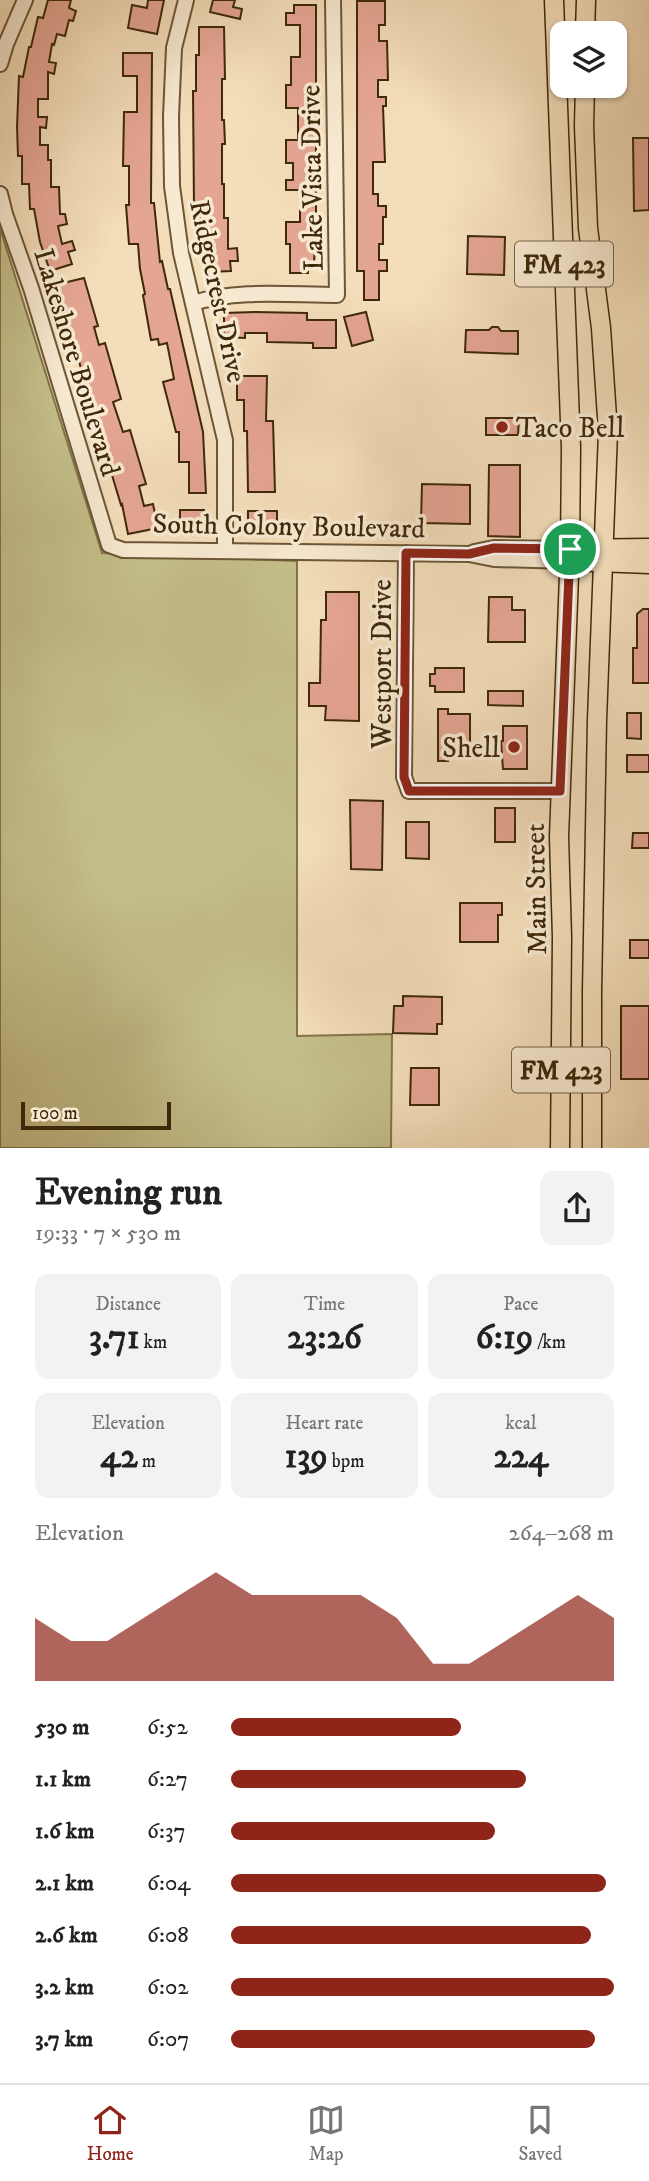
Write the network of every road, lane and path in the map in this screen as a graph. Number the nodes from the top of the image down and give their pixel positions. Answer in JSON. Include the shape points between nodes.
{"nodes":[{"id":1,"x":25,"y":0,"type":"edge"},
{"id":2,"x":186,"y":0,"type":"edge"},
{"id":3,"x":333,"y":0,"type":"edge"},
{"id":4,"x":554,"y":0,"type":"edge"},
{"id":5,"x":586,"y":0,"type":"edge"},
{"id":6,"x":585,"y":21,"type":"edge"},
{"id":7,"x":0,"y":64,"type":"edge"},
{"id":8,"x":585,"y":98,"type":"edge"},
{"id":9,"x":0,"y":194,"type":"edge"},
{"id":10,"x":587,"y":228,"type":"junction"},
{"id":11,"x":562,"y":232,"type":"junction"},
{"id":12,"x":193,"y":303,"type":"junction"},
{"id":13,"x":109,"y":545,"type":"joint"},
{"id":14,"x":649,"y":548,"type":"edge"},
{"id":15,"x":225,"y":550,"type":"junction"},
{"id":16,"x":406,"y":553,"type":"junction"},
{"id":17,"x":570,"y":555,"type":"junction"},
{"id":18,"x":602,"y":555,"type":"junction"},
{"id":19,"x":649,"y":564,"type":"edge"},
{"id":20,"x":560,"y":791,"type":"junction"},
{"id":21,"x":562,"y":992,"type":"junction"},
{"id":22,"x":592,"y":992,"type":"junction"},
{"id":23,"x":560,"y":1148,"type":"edge"},
{"id":24,"x":592,"y":1148,"type":"edge"}],
"edges":[{"from":1,"to":7,"type":"street"},
{"from":2,"to":12,"type":"street","name":"Ridgecrest Drive","via":[[174,48],[172,186]]},
{"from":3,"to":12,"type":"street","name":"Lake Vista Drive","via":[[337,295],[233,295]]},
{"from":4,"to":11,"type":"main road","name":"Main Street","number":"FM 423"},
{"from":5,"to":6,"type":"main road"},
{"from":8,"to":10,"type":"main road","name":"Main Street","number":"FM 423"},
{"from":9,"to":13,"type":"street","name":"Lakeshore Boulevard"},
{"from":10,"to":11,"type":"main road"},
{"from":10,"to":18,"type":"main road","name":"Main Street","number":"FM 423","via":[[601,328],[608,432]]},
{"from":11,"to":17,"type":"main road","name":"Main Street","number":"FM 423","via":[[571,448]]},
{"from":12,"to":15,"type":"street","name":"Ridgecrest Drive","via":[[225,440]]},
{"from":13,"to":15,"type":"street","name":"South Colony Boulevard","via":[[123,550]]},
{"from":14,"to":18,"type":"main road","name":"South Colony Boulevard"},
{"from":15,"to":16,"type":"street","name":"South Colony Boulevard"},
{"from":16,"to":17,"type":"street","name":"South Colony Boulevard","via":[[469,554],[494,548]]},
{"from":16,"to":20,"type":"street","name":"Westport Drive","via":[[404,777],[409,791]]},
{"from":17,"to":18,"type":"main road","name":"South Colony Boulevard"},
{"from":17,"to":20,"type":"main road","name":"Main Street","number":"FM 423"},
{"from":18,"to":19,"type":"main road","name":"South Colony Boulevard"},
{"from":18,"to":22,"type":"main road","name":"Main Street","number":"FM 423"},
{"from":20,"to":21,"type":"main road","name":"Main Street","number":"FM 423"},
{"from":21,"to":22,"type":"main road"},
{"from":21,"to":23,"type":"main road","name":"Main Street","number":"FM 423"},
{"from":22,"to":24,"type":"main road","name":"Main Street","number":"FM 423"}]}
